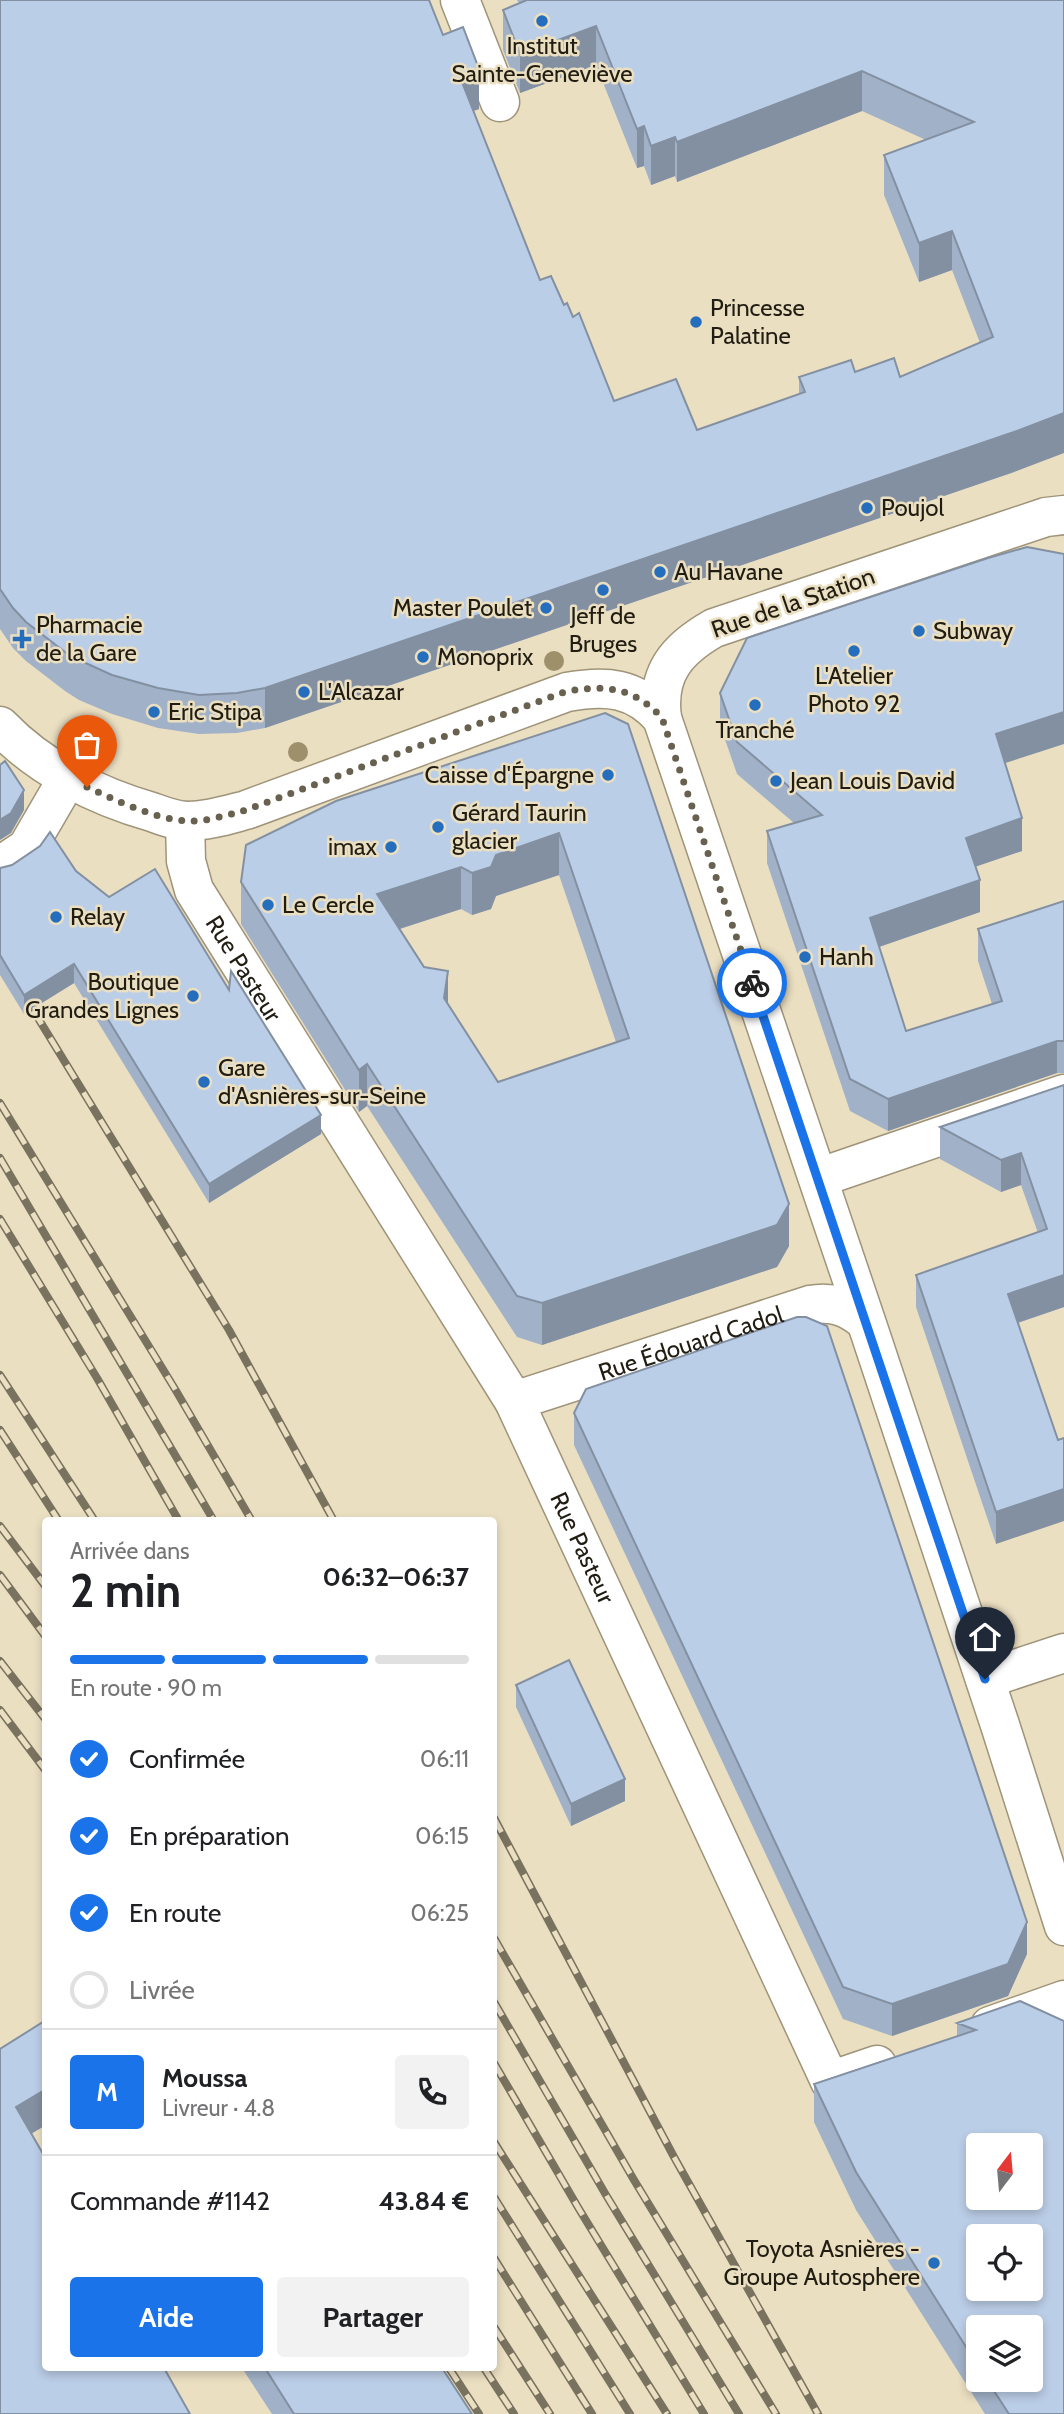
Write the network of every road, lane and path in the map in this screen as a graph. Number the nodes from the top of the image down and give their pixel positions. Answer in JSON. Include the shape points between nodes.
{"nodes":[{"id":1,"x":460,"y":0,"type":"edge"},
{"id":2,"x":500,"y":102,"type":"dead end"},
{"id":3,"x":1064,"y":514,"type":"edge"},
{"id":4,"x":662,"y":718,"type":"junction"},
{"id":5,"x":0,"y":726,"type":"edge"},
{"id":6,"x":59,"y":793,"type":"dead end"},
{"id":7,"x":185,"y":821,"type":"junction"},
{"id":8,"x":0,"y":866,"type":"edge"},
{"id":9,"x":1064,"y":1094,"type":"edge"},
{"id":10,"x":818,"y":1178,"type":"junction"},
{"id":11,"x":864,"y":1320,"type":"junction"},
{"id":12,"x":514,"y":1401,"type":"junction"},
{"id":13,"x":1064,"y":1653,"type":"edge"},
{"id":14,"x":985,"y":1679,"type":"junction"},
{"id":15,"x":1064,"y":1926,"type":"edge"},
{"id":16,"x":1064,"y":2000,"type":"edge"},
{"id":17,"x":960,"y":2036,"type":"edge"},
{"id":18,"x":908,"y":2054,"type":"edge"}],
"edges":[{"from":1,"to":2,"type":"street"},
{"from":3,"to":4,"type":"street","name":"Rue de la Station","via":[[714,628],[690,642],[673,662],[659,697]]},
{"from":4,"to":7,"type":"street","via":[[635,694],[613,689],[567,691],[246,810]]},
{"from":4,"to":10,"type":"street"},
{"from":5,"to":7,"type":"street","via":[[66,777],[143,810]]},
{"from":6,"to":8,"type":"street","via":[[27,848]]},
{"from":7,"to":12,"type":"street","name":"Rue Pasteur","via":[[186,861],[194,890]]},
{"from":9,"to":10,"type":"street"},
{"from":10,"to":11,"type":"street"},
{"from":11,"to":12,"type":"street","name":"Rue Édouard Cadol","via":[[833,1303],[810,1305]]},
{"from":11,"to":14,"type":"street"},
{"from":12,"to":18,"type":"street","name":"Rue Pasteur","via":[[830,2081]]},
{"from":13,"to":14,"type":"street"},
{"from":14,"to":15,"type":"street"},
{"from":16,"to":17,"type":"street"}]}
